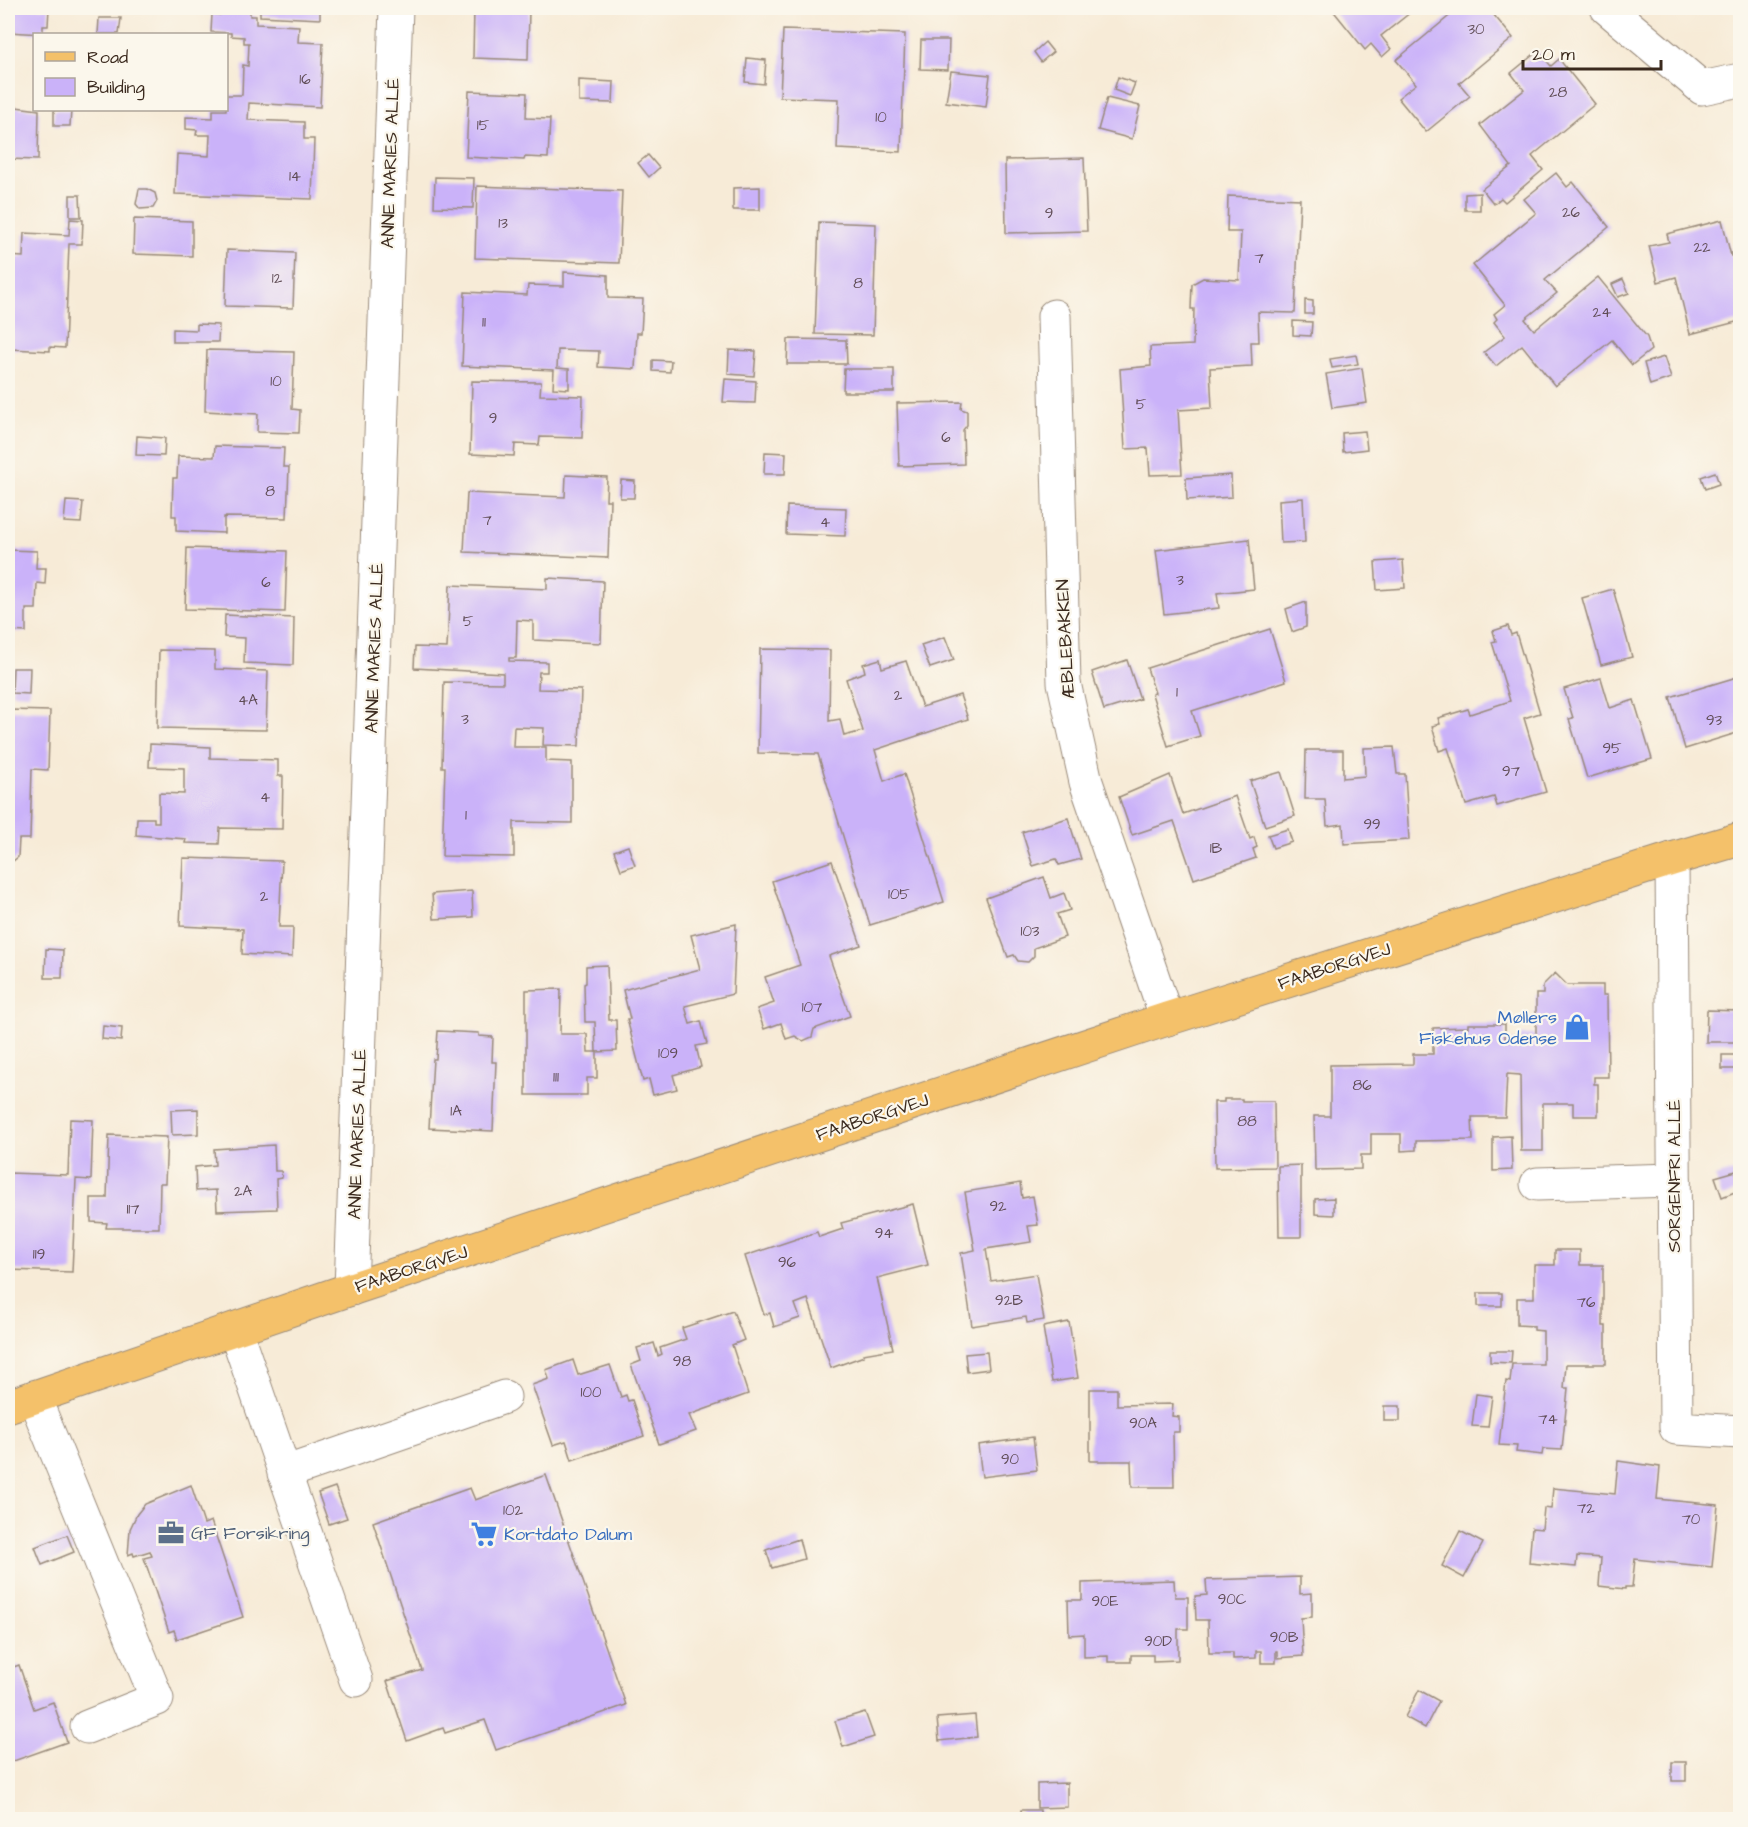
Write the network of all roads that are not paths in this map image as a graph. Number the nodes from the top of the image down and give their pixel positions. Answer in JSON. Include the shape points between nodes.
{"nodes":[{"id":1,"x":396,"y":8,"type":"edge"},
{"id":2,"x":1607,"y":8,"type":"edge"},
{"id":3,"x":1740,"y":80,"type":"edge"},
{"id":4,"x":1054,"y":316,"type":"dead end"},
{"id":5,"x":1740,"y":839,"type":"edge"},
{"id":6,"x":1672,"y":859,"type":"junction"},
{"id":7,"x":1167,"y":1019,"type":"junction"},
{"id":8,"x":1674,"y":1180,"type":"junction"},
{"id":9,"x":1537,"y":1184,"type":"dead end"},
{"id":10,"x":351,"y":1289,"type":"junction"},
{"id":11,"x":235,"y":1329,"type":"junction"},
{"id":12,"x":504,"y":1397,"type":"dead end"},
{"id":13,"x":21,"y":1401,"type":"edge"},
{"id":14,"x":1740,"y":1432,"type":"edge"},
{"id":15,"x":284,"y":1473,"type":"junction"},
{"id":16,"x":356,"y":1680,"type":"dead end"},
{"id":17,"x":87,"y":1726,"type":"dead end"}],
"edges":[{"from":1,"to":10,"type":"street","name":"ANNE MARIES ALLÉ"},
{"from":2,"to":3,"type":"street","via":[[1702,88]]},
{"from":4,"to":7,"type":"street","name":"ÆBLEBAKKEN","via":[[1064,683],[1086,782]]},
{"from":5,"to":6,"type":"main road","name":"FAABORGVEJ"},
{"from":6,"to":7,"type":"main road","name":"FAABORGVEJ"},
{"from":6,"to":8,"type":"street","name":"SORGENFRI ALLÉ"},
{"from":7,"to":10,"type":"main road","name":"FAABORGVEJ"},
{"from":8,"to":9,"type":"street"},
{"from":8,"to":14,"type":"street","name":"SORGENFRI ALLÉ","via":[[1676,1428]]},
{"from":10,"to":11,"type":"main road","name":"FAABORGVEJ"},
{"from":11,"to":13,"type":"main road","name":"FAABORGVEJ"},
{"from":11,"to":15,"type":"street"},
{"from":12,"to":15,"type":"street"},
{"from":13,"to":17,"type":"street","via":[[157,1699]]},
{"from":15,"to":16,"type":"street"}]}
